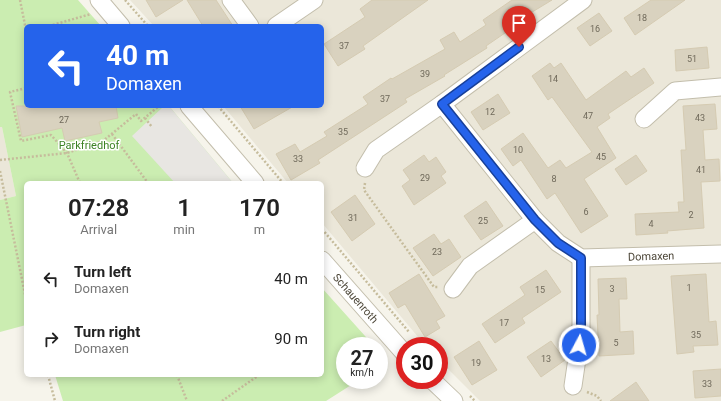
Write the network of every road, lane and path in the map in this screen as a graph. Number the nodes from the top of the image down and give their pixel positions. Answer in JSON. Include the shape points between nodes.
{"nodes":[{"id":1,"x":20,"y":0,"type":"edge"},
{"id":2,"x":125,"y":0,"type":"edge"},
{"id":3,"x":231,"y":0,"type":"edge"},
{"id":4,"x":314,"y":0,"type":"edge"},
{"id":5,"x":583,"y":0,"type":"edge"},
{"id":6,"x":103,"y":5,"type":"edge"},
{"id":7,"x":25,"y":24,"type":"edge"},
{"id":8,"x":54,"y":24,"type":"edge"},
{"id":9,"x":119,"y":24,"type":"edge"},
{"id":10,"x":146,"y":24,"type":"edge"},
{"id":11,"x":249,"y":24,"type":"edge"},
{"id":12,"x":279,"y":24,"type":"edge"},
{"id":13,"x":721,"y":86,"type":"edge"},
{"id":14,"x":24,"y":88,"type":"edge"},
{"id":15,"x":442,"y":104,"type":"junction"},
{"id":16,"x":157,"y":108,"type":"edge"},
{"id":17,"x":191,"y":108,"type":"edge"},
{"id":18,"x":220,"y":108,"type":"edge"},
{"id":19,"x":145,"y":118,"type":"junction"},
{"id":20,"x":644,"y":119,"type":"dead end"},
{"id":21,"x":152,"y":126,"type":"dead end"},
{"id":22,"x":112,"y":134,"type":"junction"},
{"id":23,"x":67,"y":153,"type":"junction"},
{"id":24,"x":0,"y":160,"type":"edge"},
{"id":25,"x":365,"y":168,"type":"joint"},
{"id":26,"x":0,"y":171,"type":"edge"},
{"id":27,"x":79,"y":181,"type":"edge"},
{"id":28,"x":147,"y":181,"type":"edge"},
{"id":29,"x":253,"y":181,"type":"edge"},
{"id":30,"x":281,"y":181,"type":"edge"},
{"id":31,"x":535,"y":220,"type":"junction"},
{"id":32,"x":324,"y":231,"type":"edge"},
{"id":33,"x":721,"y":254,"type":"edge"},
{"id":34,"x":581,"y":258,"type":"junction"},
{"id":35,"x":324,"y":262,"type":"edge"},
{"id":36,"x":24,"y":288,"type":"edge"},
{"id":37,"x":453,"y":289,"type":"joint"},
{"id":38,"x":411,"y":334,"type":"dead end"},
{"id":39,"x":396,"y":344,"type":"edge"},
{"id":40,"x":49,"y":377,"type":"edge"},
{"id":41,"x":177,"y":377,"type":"edge"},
{"id":42,"x":256,"y":377,"type":"edge"},
{"id":43,"x":573,"y":386,"type":"dead end"},
{"id":44,"x":441,"y":389,"type":"edge"},
{"id":45,"x":55,"y":401,"type":"edge"},
{"id":46,"x":188,"y":401,"type":"edge"},
{"id":47,"x":222,"y":401,"type":"edge"},
{"id":48,"x":454,"y":401,"type":"edge"}],
"edges":[{"from":1,"to":7,"type":"path"},
{"from":2,"to":10,"type":"path"},
{"from":3,"to":11,"type":"street"},
{"from":4,"to":12,"type":"street"},
{"from":5,"to":15,"type":"street"},
{"from":6,"to":8,"type":"path"},
{"from":6,"to":9,"type":"street"},
{"from":13,"to":20,"type":"street","via":[[675,91]]},
{"from":14,"to":23,"type":"path","via":[[10,92],[21,141],[52,135]]},
{"from":15,"to":25,"type":"street","via":[[376,150]]},
{"from":15,"to":31,"type":"street"},
{"from":16,"to":19,"type":"path"},
{"from":17,"to":29,"type":"street"},
{"from":18,"to":30,"type":"path"},
{"from":19,"to":21,"type":"path"},
{"from":19,"to":22,"type":"path","via":[[141,121],[136,114]]},
{"from":22,"to":23,"type":"path","via":[[103,141]]},
{"from":22,"to":28,"type":"path"},
{"from":23,"to":24,"type":"path"},
{"from":23,"to":27,"type":"path"},
{"from":25,"to":37,"type":"path","via":[[364,190],[434,287]]},
{"from":26,"to":36,"type":"path"},
{"from":31,"to":34,"type":"street","via":[[558,243]]},
{"from":31,"to":37,"type":"street","via":[[470,266]]},
{"from":32,"to":38,"type":"path"},
{"from":33,"to":34,"type":"street","name":"Domaxen"},
{"from":34,"to":43,"type":"street","via":[[581,331]]},
{"from":35,"to":39,"type":"street","name":"Schauenroth"},
{"from":40,"to":45,"type":"path"},
{"from":41,"to":46,"type":"path"},
{"from":42,"to":47,"type":"path"},
{"from":44,"to":48,"type":"street"}]}
